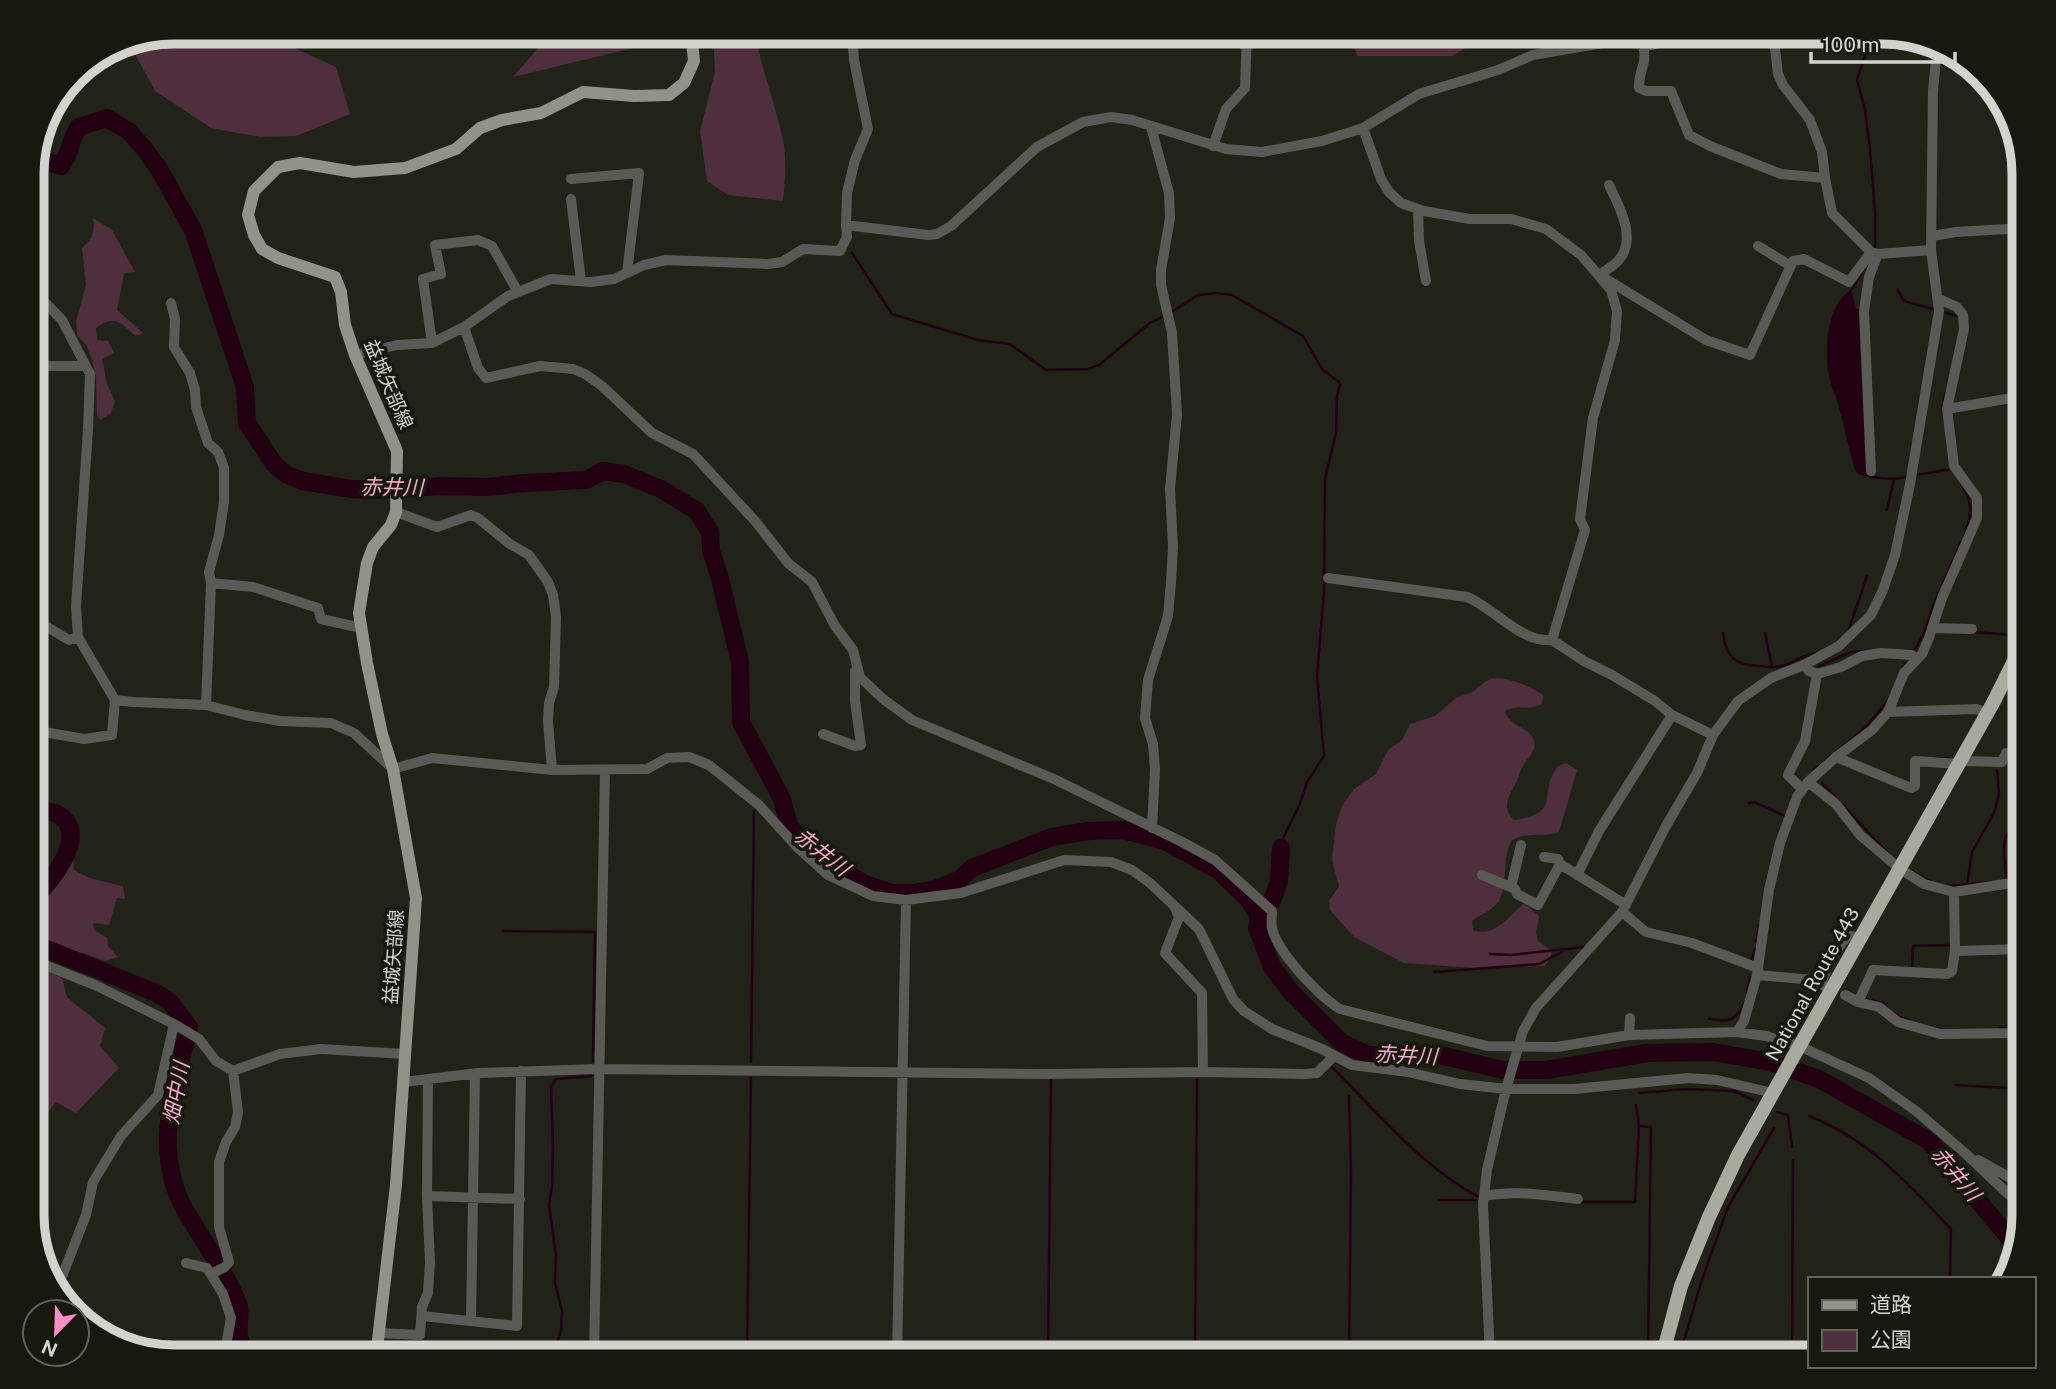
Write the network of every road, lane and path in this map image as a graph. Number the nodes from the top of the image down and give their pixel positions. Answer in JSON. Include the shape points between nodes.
{"nodes":[{"id":1,"x":692,"y":44,"type":"edge"},
{"id":2,"x":853,"y":44,"type":"edge"},
{"id":3,"x":1247,"y":44,"type":"edge"},
{"id":4,"x":1597,"y":44,"type":"edge"},
{"id":5,"x":1636,"y":44,"type":"edge"},
{"id":6,"x":1655,"y":44,"type":"edge"},
{"id":7,"x":1774,"y":44,"type":"edge"},
{"id":8,"x":1643,"y":45,"type":"junction"},
{"id":9,"x":1936,"y":55,"type":"edge"},
{"id":10,"x":1151,"y":127,"type":"junction"},
{"id":11,"x":1363,"y":128,"type":"junction"},
{"id":12,"x":1213,"y":146,"type":"junction"},
{"id":13,"x":1825,"y":178,"type":"junction"},
{"id":14,"x":571,"y":179,"type":"dead end"},
{"id":15,"x":1609,"y":185,"type":"dead end"},
{"id":16,"x":571,"y":199,"type":"dead end"},
{"id":17,"x":1418,"y":209,"type":"junction"},
{"id":18,"x":846,"y":225,"type":"junction"},
{"id":19,"x":2012,"y":229,"type":"edge"},
{"id":20,"x":1932,"y":236,"type":"junction"},
{"id":21,"x":1758,"y":246,"type":"dead end"},
{"id":22,"x":1931,"y":250,"type":"junction"},
{"id":23,"x":1875,"y":253,"type":"junction"},
{"id":24,"x":1791,"y":266,"type":"junction"},
{"id":25,"x":627,"y":273,"type":"junction"},
{"id":26,"x":1600,"y":275,"type":"junction"},
{"id":27,"x":581,"y":281,"type":"junction"},
{"id":28,"x":1426,"y":281,"type":"dead end"},
{"id":29,"x":517,"y":292,"type":"junction"},
{"id":30,"x":1937,"y":299,"type":"junction"},
{"id":31,"x":44,"y":301,"type":"edge"},
{"id":32,"x":171,"y":303,"type":"dead end"},
{"id":33,"x":464,"y":327,"type":"junction"},
{"id":34,"x":432,"y":343,"type":"junction"},
{"id":35,"x":355,"y":355,"type":"junction"},
{"id":36,"x":44,"y":366,"type":"edge"},
{"id":37,"x":86,"y":366,"type":"junction"},
{"id":38,"x":2012,"y":398,"type":"edge"},
{"id":39,"x":1947,"y":409,"type":"junction"},
{"id":40,"x":1871,"y":471,"type":"dead end"},
{"id":41,"x":396,"y":512,"type":"junction"},
{"id":42,"x":1328,"y":578,"type":"dead end"},
{"id":43,"x":211,"y":583,"type":"junction"},
{"id":44,"x":44,"y":625,"type":"edge"},
{"id":45,"x":361,"y":628,"type":"junction"},
{"id":46,"x":1933,"y":628,"type":"junction"},
{"id":47,"x":1972,"y":629,"type":"dead end"},
{"id":48,"x":78,"y":637,"type":"junction"},
{"id":49,"x":1552,"y":640,"type":"junction"},
{"id":50,"x":1915,"y":659,"type":"junction"},
{"id":51,"x":855,"y":664,"type":"junction"},
{"id":52,"x":1804,"y":665,"type":"junction"},
{"id":53,"x":2012,"y":666,"type":"edge"},
{"id":54,"x":1817,"y":674,"type":"junction"},
{"id":55,"x":115,"y":699,"type":"junction"},
{"id":56,"x":206,"y":705,"type":"junction"},
{"id":57,"x":1888,"y":712,"type":"junction"},
{"id":58,"x":1987,"y":714,"type":"junction"},
{"id":59,"x":1672,"y":715,"type":"junction"},
{"id":60,"x":44,"y":732,"type":"edge"},
{"id":61,"x":823,"y":734,"type":"dead end"},
{"id":62,"x":1713,"y":735,"type":"junction"},
{"id":63,"x":2012,"y":753,"type":"edge"},
{"id":64,"x":1836,"y":757,"type":"junction"},
{"id":65,"x":1960,"y":763,"type":"junction"},
{"id":66,"x":393,"y":769,"type":"junction"},
{"id":67,"x":552,"y":770,"type":"junction"},
{"id":68,"x":605,"y":770,"type":"junction"},
{"id":69,"x":1805,"y":785,"type":"junction"},
{"id":70,"x":1152,"y":828,"type":"junction"},
{"id":71,"x":1521,"y":845,"type":"dead end"},
{"id":72,"x":1544,"y":857,"type":"dead end"},
{"id":73,"x":1560,"y":864,"type":"junction"},
{"id":74,"x":1900,"y":869,"type":"junction"},
{"id":75,"x":1482,"y":875,"type":"dead end"},
{"id":76,"x":1577,"y":875,"type":"junction"},
{"id":77,"x":2012,"y":883,"type":"edge"},
{"id":78,"x":1511,"y":887,"type":"junction"},
{"id":79,"x":1954,"y":892,"type":"junction"},
{"id":80,"x":906,"y":900,"type":"junction"},
{"id":81,"x":1171,"y":901,"type":"junction"},
{"id":82,"x":1624,"y":909,"type":"junction"},
{"id":83,"x":1860,"y":937,"type":"junction"},
{"id":84,"x":2012,"y":949,"type":"edge"},
{"id":85,"x":1955,"y":951,"type":"junction"},
{"id":86,"x":44,"y":965,"type":"edge"},
{"id":87,"x":1757,"y":971,"type":"junction"},
{"id":88,"x":1845,"y":995,"type":"dead end"},
{"id":89,"x":1857,"y":1002,"type":"junction"},
{"id":90,"x":1630,"y":1018,"type":"dead end"},
{"id":91,"x":176,"y":1025,"type":"junction"},
{"id":92,"x":1737,"y":1032,"type":"junction"},
{"id":93,"x":2012,"y":1033,"type":"edge"},
{"id":94,"x":1629,"y":1035,"type":"junction"},
{"id":95,"x":1799,"y":1046,"type":"junction"},
{"id":96,"x":1517,"y":1050,"type":"junction"},
{"id":97,"x":405,"y":1054,"type":"junction"},
{"id":98,"x":1334,"y":1056,"type":"junction"},
{"id":99,"x":598,"y":1069,"type":"junction"},
{"id":100,"x":233,"y":1071,"type":"junction"},
{"id":101,"x":521,"y":1071,"type":"junction"},
{"id":102,"x":901,"y":1071,"type":"junction"},
{"id":103,"x":1203,"y":1072,"type":"junction"},
{"id":104,"x":475,"y":1074,"type":"junction"},
{"id":105,"x":428,"y":1079,"type":"junction"},
{"id":106,"x":404,"y":1082,"type":"junction"},
{"id":107,"x":1507,"y":1086,"type":"junction"},
{"id":108,"x":1773,"y":1093,"type":"junction"},
{"id":109,"x":1965,"y":1153,"type":"junction"},
{"id":110,"x":2012,"y":1179,"type":"edge"},
{"id":111,"x":427,"y":1196,"type":"junction"},
{"id":112,"x":1484,"y":1196,"type":"junction"},
{"id":113,"x":2012,"y":1197,"type":"edge"},
{"id":114,"x":473,"y":1198,"type":"junction"},
{"id":115,"x":520,"y":1199,"type":"junction"},
{"id":116,"x":1578,"y":1199,"type":"dead end"},
{"id":117,"x":186,"y":1263,"type":"dead end"},
{"id":118,"x":213,"y":1273,"type":"junction"},
{"id":119,"x":61,"y":1280,"type":"edge"},
{"id":120,"x":422,"y":1316,"type":"junction"},
{"id":121,"x":471,"y":1321,"type":"junction"},
{"id":122,"x":379,"y":1333,"type":"junction"},
{"id":123,"x":226,"y":1345,"type":"edge"},
{"id":124,"x":378,"y":1345,"type":"edge"},
{"id":125,"x":594,"y":1345,"type":"edge"},
{"id":126,"x":897,"y":1345,"type":"edge"},
{"id":127,"x":1490,"y":1345,"type":"edge"},
{"id":128,"x":1665,"y":1345,"type":"edge"}],
"edges":[{"from":1,"to":35,"type":"main road","name":"益城矢部線","via":[[694,61],[684,83],[669,94],[583,92],[541,114],[480,128],[456,149],[405,167],[354,172],[300,163],[278,167],[254,191],[248,215],[254,235],[262,249],[278,258],[335,277]]},
{"from":2,"to":18,"type":"street","via":[[868,129],[847,193]]},
{"from":3,"to":12,"type":"street","via":[[1245,88],[1226,109]]},
{"from":4,"to":11,"type":"street","via":[[1533,55],[1419,93]]},
{"from":5,"to":8,"type":"street"},
{"from":6,"to":8,"type":"street"},
{"from":7,"to":13,"type":"street","via":[[1778,74],[1810,120],[1822,152]]},
{"from":8,"to":13,"type":"street","via":[[1646,59],[1639,88],[1671,91],[1689,135],[1781,174]]},
{"from":9,"to":20,"type":"street"},
{"from":10,"to":12,"type":"street"},
{"from":10,"to":18,"type":"street","via":[[1111,117],[1083,122],[1037,147],[937,234]]},
{"from":10,"to":70,"type":"street","via":[[1169,193],[1161,285],[1174,349],[1177,414],[1170,489],[1173,547],[1168,616],[1148,680],[1145,718],[1156,770]]},
{"from":11,"to":12,"type":"street","via":[[1262,152]]},
{"from":11,"to":17,"type":"street","via":[[1389,192]]},
{"from":13,"to":23,"type":"street","via":[[1832,213]]},
{"from":14,"to":25,"type":"street","via":[[639,173]]},
{"from":15,"to":26,"type":"street","via":[[1625,220],[1627,239],[1618,261]]},
{"from":16,"to":27,"type":"street"},
{"from":17,"to":26,"type":"street","via":[[1471,219],[1511,219],[1546,229]]},
{"from":17,"to":28,"type":"street"},
{"from":18,"to":25,"type":"street","via":[[847,237],[840,251],[803,249],[782,262],[768,264],[666,260]]},
{"from":19,"to":20,"type":"street"},
{"from":20,"to":22,"type":"street"},
{"from":21,"to":24,"type":"street"},
{"from":22,"to":23,"type":"street"},
{"from":22,"to":30,"type":"street"},
{"from":23,"to":24,"type":"street","via":[[1849,282],[1804,259]]},
{"from":23,"to":40,"type":"street","via":[[1864,311]]},
{"from":24,"to":26,"type":"street","via":[[1750,355],[1706,340]]},
{"from":25,"to":27,"type":"street","via":[[614,279]]},
{"from":26,"to":49,"type":"street","via":[[1615,300],[1615,340],[1593,418],[1580,519],[1585,530]]},
{"from":27,"to":29,"type":"street","via":[[551,279]]},
{"from":29,"to":33,"type":"street"},
{"from":29,"to":34,"type":"street","via":[[492,246],[478,240],[435,245],[441,274],[424,279]]},
{"from":30,"to":39,"type":"street","via":[[1957,307],[1963,315]]},
{"from":30,"to":52,"type":"street","via":[[1939,311],[1910,484],[1883,590],[1871,615],[1848,638]]},
{"from":31,"to":37,"type":"street","via":[[62,320]]},
{"from":32,"to":43,"type":"street","via":[[174,347],[190,373],[208,443],[218,452],[224,468],[224,502],[209,572]]},
{"from":33,"to":34,"type":"street"},
{"from":33,"to":51,"type":"street","via":[[486,378],[540,366],[573,369],[602,386],[652,433],[693,454],[788,563],[812,582],[853,650]]},
{"from":34,"to":35,"type":"street"},
{"from":35,"to":41,"type":"main road","name":"益城矢部線","via":[[397,451]]},
{"from":36,"to":37,"type":"street"},
{"from":37,"to":48,"type":"street","via":[[90,383]]},
{"from":38,"to":39,"type":"street"},
{"from":39,"to":46,"type":"street","via":[[1954,466],[1977,498],[1977,519]]},
{"from":41,"to":45,"type":"main road","name":"益城矢部線","via":[[367,563]]},
{"from":41,"to":67,"type":"street","via":[[437,527],[471,515],[478,518],[529,555],[548,582],[556,617],[548,721]]},
{"from":42,"to":49,"type":"street","via":[[1467,597],[1531,636]]},
{"from":43,"to":45,"type":"street","via":[[253,587],[318,608],[321,619]]},
{"from":43,"to":56,"type":"street"},
{"from":44,"to":48,"type":"street","via":[[69,640]]},
{"from":45,"to":66,"type":"main road","name":"益城矢部線"},
{"from":46,"to":47,"type":"street"},
{"from":46,"to":50,"type":"street","via":[[1922,654]]},
{"from":48,"to":55,"type":"street"},
{"from":49,"to":59,"type":"street"},
{"from":50,"to":54,"type":"street","via":[[1881,653]]},
{"from":50,"to":57,"type":"street"},
{"from":51,"to":61,"type":"street","via":[[861,745]]},
{"from":51,"to":70,"type":"street","via":[[860,677],[912,720],[1054,779]]},
{"from":52,"to":54,"type":"street"},
{"from":52,"to":62,"type":"street","via":[[1771,678],[1738,701]]},
{"from":53,"to":58,"type":"highway","name":"National Route 443"},
{"from":54,"to":69,"type":"street","via":[[1805,741],[1788,775]]},
{"from":55,"to":56,"type":"street"},
{"from":55,"to":60,"type":"street","via":[[112,736],[84,739]]},
{"from":56,"to":66,"type":"street","via":[[280,721],[331,723],[354,733]]},
{"from":57,"to":58,"type":"street","via":[[1977,709]]},
{"from":57,"to":64,"type":"street"},
{"from":58,"to":65,"type":"highway","name":"National Route 443"},
{"from":59,"to":62,"type":"street"},
{"from":59,"to":76,"type":"street","via":[[1599,831]]},
{"from":62,"to":82,"type":"street"},
{"from":63,"to":65,"type":"street","via":[[2002,762]]},
{"from":64,"to":65,"type":"street","via":[[1911,788],[1915,786],[1916,761]]},
{"from":64,"to":69,"type":"street"},
{"from":65,"to":74,"type":"highway","name":"National Route 443"},
{"from":66,"to":67,"type":"street","via":[[432,758]]},
{"from":66,"to":97,"type":"main road","name":"益城矢部線","via":[[416,898]]},
{"from":67,"to":68,"type":"street"},
{"from":68,"to":80,"type":"street","via":[[647,769],[667,758],[689,757],[709,765],[759,805],[828,875],[873,896]]},
{"from":68,"to":99,"type":"street"},
{"from":69,"to":74,"type":"street","via":[[1836,804],[1860,835]]},
{"from":69,"to":87,"type":"street","via":[[1780,843]]},
{"from":70,"to":96,"type":"street","via":[[1215,860],[1272,911],[1278,942],[1328,1002],[1340,1009]]},
{"from":71,"to":78,"type":"street"},
{"from":72,"to":73,"type":"street","via":[[1558,859]]},
{"from":73,"to":76,"type":"street"},
{"from":73,"to":78,"type":"street","via":[[1538,905]]},
{"from":74,"to":79,"type":"street","via":[[1924,884]]},
{"from":74,"to":83,"type":"highway","name":"National Route 443"},
{"from":75,"to":78,"type":"street"},
{"from":76,"to":82,"type":"street"},
{"from":77,"to":79,"type":"street"},
{"from":79,"to":85,"type":"street"},
{"from":80,"to":81,"type":"street","via":[[961,892],[1078,859],[1111,862],[1132,870]]},
{"from":80,"to":102,"type":"street"},
{"from":81,"to":98,"type":"street","via":[[1199,929],[1233,999],[1244,1011],[1272,1029]]},
{"from":81,"to":103,"type":"street","via":[[1179,917],[1165,953],[1202,993]]},
{"from":82,"to":87,"type":"street","via":[[1646,932],[1692,943]]},
{"from":82,"to":96,"type":"street","via":[[1536,1008]]},
{"from":83,"to":87,"type":"street","via":[[1848,936],[1842,942],[1822,985]]},
{"from":83,"to":95,"type":"highway","name":"National Route 443"},
{"from":84,"to":85,"type":"street"},
{"from":85,"to":89,"type":"street","via":[[1955,967],[1947,974],[1873,970]]},
{"from":86,"to":91,"type":"street"},
{"from":87,"to":92,"type":"street"},
{"from":88,"to":89,"type":"street"},
{"from":89,"to":93,"type":"street","via":[[1879,1007],[1898,1022],[1940,1034]]},
{"from":90,"to":94,"type":"street"},
{"from":91,"to":100,"type":"street","via":[[199,1039],[216,1061]]},
{"from":91,"to":119,"type":"street","via":[[158,1095],[121,1136],[93,1182],[86,1215]]},
{"from":92,"to":94,"type":"street"},
{"from":92,"to":95,"type":"street"},
{"from":94,"to":96,"type":"street"},
{"from":95,"to":108,"type":"highway","name":"National Route 443"},
{"from":95,"to":109,"type":"street","via":[[1869,1078]]},
{"from":96,"to":107,"type":"street"},
{"from":97,"to":100,"type":"street","via":[[321,1049],[280,1054]]},
{"from":97,"to":106,"type":"main road","name":"益城矢部線"},
{"from":98,"to":103,"type":"street","via":[[1317,1073]]},
{"from":98,"to":107,"type":"street","via":[[1352,1065],[1460,1084]]},
{"from":99,"to":101,"type":"street"},
{"from":99,"to":102,"type":"street"},
{"from":99,"to":125,"type":"street"},
{"from":100,"to":118,"type":"street","via":[[238,1112],[219,1162],[219,1227],[229,1262]]},
{"from":101,"to":104,"type":"street"},
{"from":101,"to":115,"type":"street"},
{"from":102,"to":103,"type":"street"},
{"from":102,"to":126,"type":"street"},
{"from":104,"to":105,"type":"street"},
{"from":104,"to":114,"type":"street"},
{"from":105,"to":106,"type":"street"},
{"from":105,"to":111,"type":"street"},
{"from":106,"to":122,"type":"main road","name":"益城矢部線"},
{"from":107,"to":108,"type":"street","via":[[1574,1089],[1688,1078]]},
{"from":107,"to":112,"type":"street"},
{"from":108,"to":128,"type":"highway","name":"National Route 443","via":[[1709,1217],[1681,1286]]},
{"from":109,"to":110,"type":"street"},
{"from":109,"to":113,"type":"street"},
{"from":111,"to":114,"type":"street"},
{"from":111,"to":120,"type":"street","via":[[430,1262]]},
{"from":112,"to":116,"type":"street","via":[[1531,1193]]},
{"from":112,"to":127,"type":"street"},
{"from":114,"to":115,"type":"street"},
{"from":114,"to":121,"type":"street"},
{"from":115,"to":121,"type":"street","via":[[517,1326]]},
{"from":117,"to":118,"type":"street"},
{"from":118,"to":123,"type":"street","via":[[231,1318]]},
{"from":120,"to":121,"type":"street"},
{"from":120,"to":122,"type":"street","via":[[420,1335]]},
{"from":122,"to":124,"type":"main road","name":"益城矢部線"}]}
